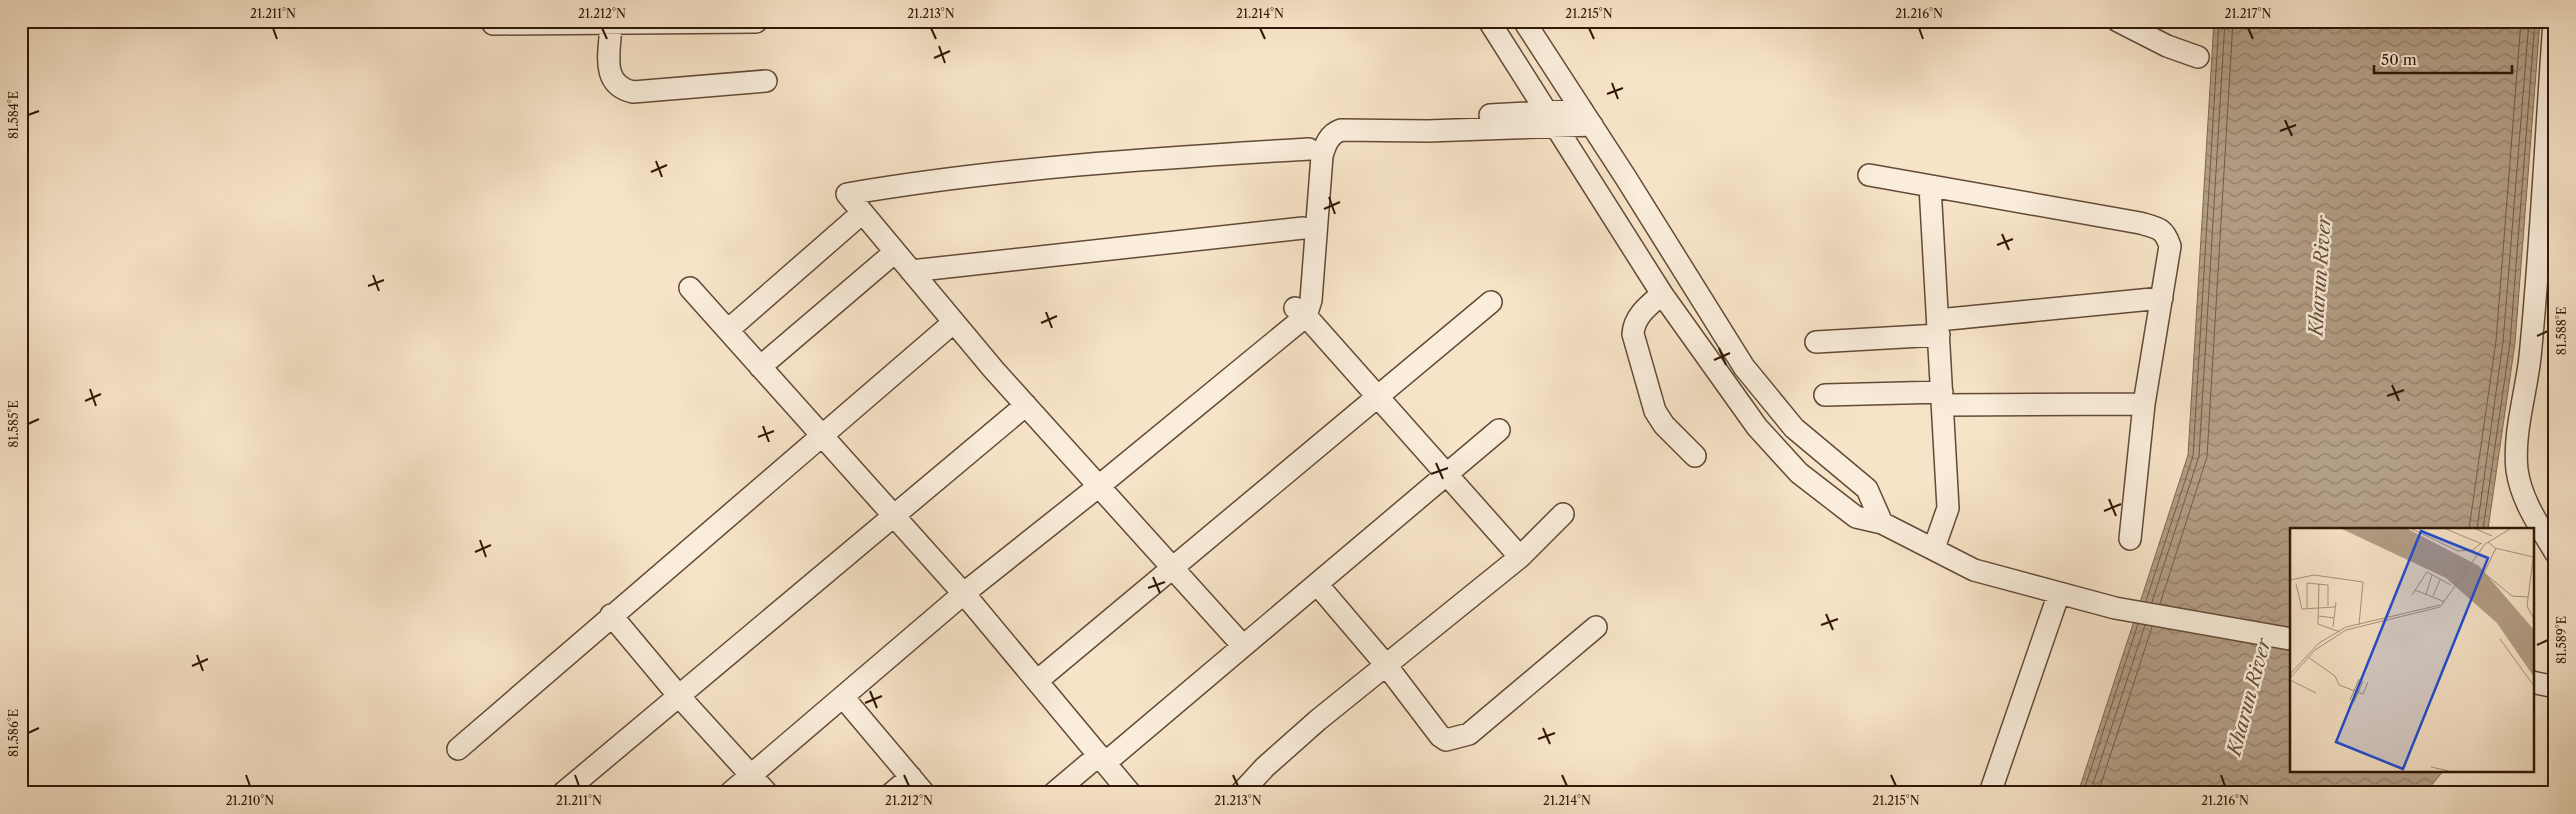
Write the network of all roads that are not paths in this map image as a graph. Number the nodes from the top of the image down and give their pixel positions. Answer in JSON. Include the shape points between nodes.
{"nodes":[{"id":1,"x":1489,"y":21,"type":"edge"},
{"id":2,"x":1524,"y":21,"type":"edge"},
{"id":3,"x":2118,"y":21,"type":"edge"},
{"id":4,"x":2554,"y":21,"type":"edge"},
{"id":5,"x":756,"y":22,"type":"edge"},
{"id":6,"x":611,"y":23,"type":"edge"},
{"id":7,"x":493,"y":24,"type":"dead end"},
{"id":8,"x":2198,"y":56,"type":"dead end"},
{"id":9,"x":766,"y":81,"type":"dead end"},
{"id":10,"x":1587,"y":117,"type":"junction"},
{"id":11,"x":1551,"y":120,"type":"junction"},
{"id":12,"x":1309,"y":149,"type":"junction"},
{"id":13,"x":1869,"y":175,"type":"dead end"},
{"id":14,"x":1930,"y":186,"type":"junction"},
{"id":15,"x":862,"y":213,"type":"junction"},
{"id":16,"x":1302,"y":228,"type":"junction"},
{"id":17,"x":895,"y":252,"type":"junction"},
{"id":18,"x":911,"y":271,"type":"junction"},
{"id":19,"x":690,"y":288,"type":"dead end"},
{"id":20,"x":1662,"y":294,"type":"junction"},
{"id":21,"x":2162,"y":298,"type":"junction"},
{"id":22,"x":1492,"y":302,"type":"dead end"},
{"id":23,"x":1298,"y":316,"type":"junction"},
{"id":24,"x":954,"y":322,"type":"junction"},
{"id":25,"x":1938,"y":327,"type":"junction"},
{"id":26,"x":728,"y":330,"type":"junction"},
{"id":27,"x":1816,"y":342,"type":"dead end"},
{"id":28,"x":760,"y":366,"type":"junction"},
{"id":29,"x":1825,"y":395,"type":"dead end"},
{"id":30,"x":1380,"y":396,"type":"junction"},
{"id":31,"x":1942,"y":399,"type":"junction"},
{"id":32,"x":2144,"y":404,"type":"junction"},
{"id":33,"x":1026,"y":405,"type":"junction"},
{"id":34,"x":1777,"y":408,"type":"junction"},
{"id":35,"x":1757,"y":427,"type":"junction"},
{"id":36,"x":1499,"y":430,"type":"dead end"},
{"id":37,"x":822,"y":436,"type":"junction"},
{"id":38,"x":1695,"y":456,"type":"dead end"},
{"id":39,"x":1448,"y":475,"type":"junction"},
{"id":40,"x":1099,"y":486,"type":"junction"},
{"id":41,"x":1563,"y":514,"type":"dead end"},
{"id":42,"x":894,"y":516,"type":"junction"},
{"id":43,"x":1882,"y":523,"type":"junction"},
{"id":44,"x":2130,"y":539,"type":"dead end"},
{"id":45,"x":1934,"y":548,"type":"junction"},
{"id":46,"x":2555,"y":552,"type":"edge"},
{"id":47,"x":1520,"y":558,"type":"junction"},
{"id":48,"x":1173,"y":568,"type":"junction"},
{"id":49,"x":1317,"y":584,"type":"junction"},
{"id":50,"x":2059,"y":593,"type":"junction"},
{"id":51,"x":963,"y":594,"type":"junction"},
{"id":52,"x":611,"y":615,"type":"junction"},
{"id":53,"x":1596,"y":627,"type":"dead end"},
{"id":54,"x":2290,"y":639,"type":"edge"},
{"id":55,"x":1243,"y":646,"type":"junction"},
{"id":56,"x":1386,"y":665,"type":"junction"},
{"id":57,"x":1037,"y":681,"type":"junction"},
{"id":58,"x":2534,"y":682,"type":"edge"},
{"id":59,"x":2555,"y":687,"type":"edge"},
{"id":60,"x":678,"y":694,"type":"junction"},
{"id":61,"x":843,"y":697,"type":"junction"},
{"id":62,"x":458,"y":749,"type":"dead end"},
{"id":63,"x":1102,"y":759,"type":"junction"},
{"id":64,"x":752,"y":774,"type":"junction"},
{"id":65,"x":911,"y":777,"type":"junction"},
{"id":66,"x":563,"y":793,"type":"edge"},
{"id":67,"x":730,"y":793,"type":"edge"},
{"id":68,"x":767,"y":793,"type":"edge"},
{"id":69,"x":892,"y":793,"type":"edge"},
{"id":70,"x":924,"y":793,"type":"edge"},
{"id":71,"x":1054,"y":793,"type":"edge"},
{"id":72,"x":1130,"y":793,"type":"edge"},
{"id":73,"x":1241,"y":793,"type":"edge"},
{"id":74,"x":1990,"y":793,"type":"edge"}],
"edges":[{"from":1,"to":11,"type":"street"},
{"from":2,"to":10,"type":"street"},
{"from":3,"to":8,"type":"street","via":[[2168,46]]},
{"from":4,"to":46,"type":"street","via":[[2530,358],[2517,447],[2517,471],[2532,515]]},
{"from":5,"to":6,"type":"street"},
{"from":6,"to":7,"type":"street"},
{"from":6,"to":9,"type":"street","via":[[610,72],[613,83],[620,89],[633,92]]},
{"from":10,"to":11,"type":"street"},
{"from":10,"to":34,"type":"street","via":[[1744,367]]},
{"from":11,"to":12,"type":"street","via":[[1339,116],[1320,127]]},
{"from":11,"to":20,"type":"street"},
{"from":11,"to":23,"type":"street","via":[[1336,132],[1325,144],[1322,156],[1311,300]]},
{"from":12,"to":15,"type":"street","via":[[1054,168],[847,194]]},
{"from":12,"to":16,"type":"street"},
{"from":13,"to":14,"type":"street"},
{"from":14,"to":21,"type":"street","via":[[2157,227],[2166,234],[2170,246]]},
{"from":14,"to":25,"type":"street"},
{"from":15,"to":17,"type":"street"},
{"from":15,"to":26,"type":"street"},
{"from":16,"to":18,"type":"street"},
{"from":16,"to":23,"type":"street"},
{"from":17,"to":18,"type":"street"},
{"from":17,"to":28,"type":"street"},
{"from":18,"to":24,"type":"street"},
{"from":19,"to":26,"type":"street"},
{"from":20,"to":35,"type":"street"},
{"from":20,"to":38,"type":"street","via":[[1633,324],[1633,334],[1655,411]]},
{"from":21,"to":25,"type":"street"},
{"from":21,"to":32,"type":"street"},
{"from":22,"to":30,"type":"street"},
{"from":23,"to":30,"type":"street"},
{"from":23,"to":40,"type":"street"},
{"from":24,"to":33,"type":"street"},
{"from":24,"to":37,"type":"street"},
{"from":25,"to":27,"type":"street"},
{"from":25,"to":31,"type":"street"},
{"from":26,"to":28,"type":"street"},
{"from":28,"to":37,"type":"street"},
{"from":29,"to":31,"type":"street"},
{"from":30,"to":39,"type":"street"},
{"from":30,"to":48,"type":"street"},
{"from":31,"to":32,"type":"street"},
{"from":31,"to":45,"type":"street","via":[[1948,508]]},
{"from":32,"to":44,"type":"street"},
{"from":33,"to":40,"type":"street"},
{"from":33,"to":42,"type":"street"},
{"from":34,"to":35,"type":"street"},
{"from":34,"to":43,"type":"street","via":[[1794,428],[1867,488]]},
{"from":35,"to":43,"type":"street","via":[[1799,473],[1856,517]]},
{"from":36,"to":39,"type":"street"},
{"from":37,"to":42,"type":"street"},
{"from":37,"to":52,"type":"street"},
{"from":39,"to":47,"type":"street"},
{"from":39,"to":49,"type":"street"},
{"from":40,"to":48,"type":"street"},
{"from":40,"to":51,"type":"street"},
{"from":41,"to":47,"type":"street"},
{"from":42,"to":51,"type":"street"},
{"from":42,"to":60,"type":"street"},
{"from":43,"to":45,"type":"street"},
{"from":45,"to":50,"type":"street","via":[[1974,570]]},
{"from":47,"to":56,"type":"street"},
{"from":48,"to":55,"type":"street"},
{"from":48,"to":57,"type":"street"},
{"from":49,"to":55,"type":"street"},
{"from":49,"to":56,"type":"street"},
{"from":50,"to":54,"type":"street","via":[[2115,608]]},
{"from":50,"to":74,"type":"street"},
{"from":51,"to":57,"type":"street"},
{"from":51,"to":61,"type":"street"},
{"from":52,"to":60,"type":"street"},
{"from":52,"to":62,"type":"street"},
{"from":53,"to":56,"type":"street","via":[[1468,734],[1439,742],[1440,736]]},
{"from":55,"to":63,"type":"street"},
{"from":56,"to":73,"type":"street","via":[[1318,720]]},
{"from":57,"to":63,"type":"street"},
{"from":58,"to":59,"type":"street"},
{"from":60,"to":64,"type":"street"},
{"from":60,"to":66,"type":"street"},
{"from":61,"to":64,"type":"street"},
{"from":61,"to":65,"type":"street"},
{"from":63,"to":71,"type":"street"},
{"from":63,"to":72,"type":"street"},
{"from":64,"to":67,"type":"street"},
{"from":64,"to":68,"type":"street"},
{"from":65,"to":69,"type":"street"},
{"from":65,"to":70,"type":"street"}]}
